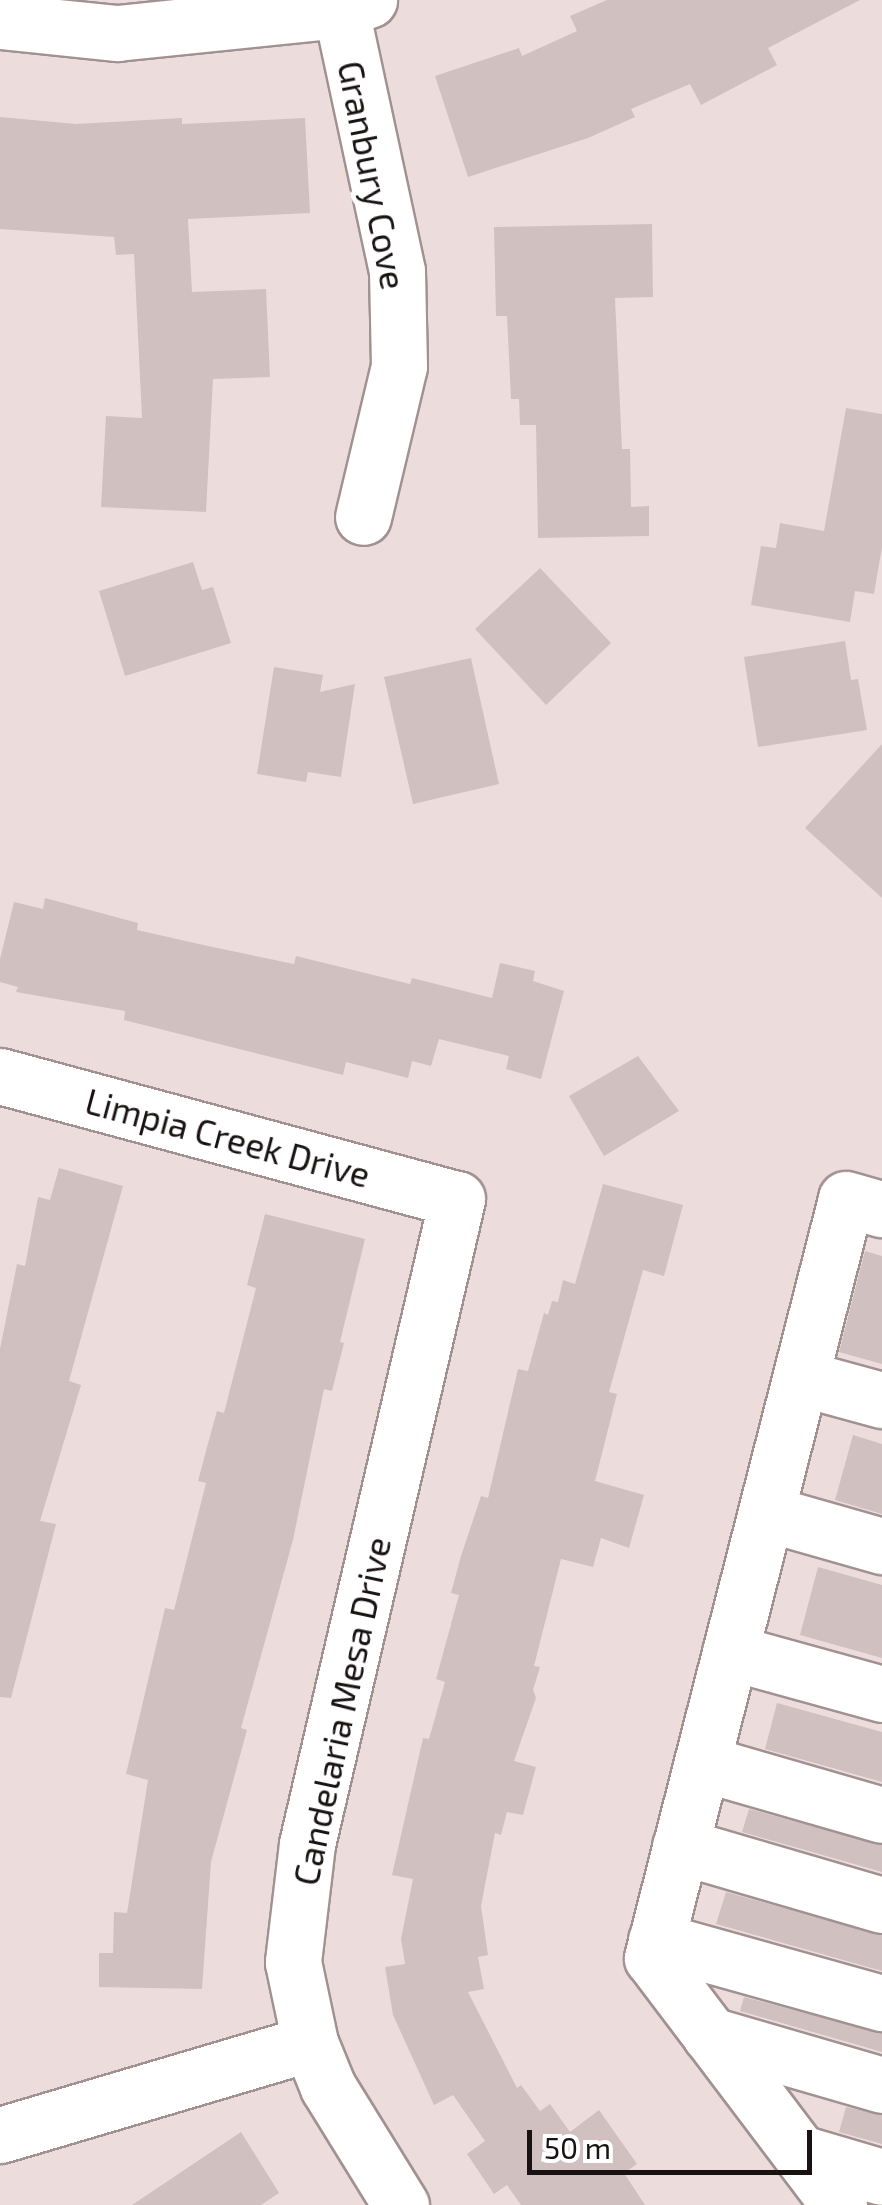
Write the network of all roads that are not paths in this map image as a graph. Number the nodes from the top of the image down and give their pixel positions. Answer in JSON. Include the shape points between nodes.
{"nodes":[{"id":1,"x":355,"y":5,"type":"edge"},
{"id":2,"x":0,"y":21,"type":"edge"},
{"id":3,"x":363,"y":517,"type":"dead end"},
{"id":4,"x":0,"y":1076,"type":"edge"},
{"id":5,"x":456,"y":1198,"type":"joint"},
{"id":6,"x":882,"y":1209,"type":"edge"},
{"id":7,"x":801,"y":1378,"type":"junction"},
{"id":8,"x":882,"y":1400,"type":"edge"},
{"id":9,"x":766,"y":1513,"type":"junction"},
{"id":10,"x":882,"y":1546,"type":"edge"},
{"id":11,"x":730,"y":1652,"type":"junction"},
{"id":12,"x":882,"y":1694,"type":"edge"},
{"id":13,"x":702,"y":1763,"type":"junction"},
{"id":14,"x":882,"y":1815,"type":"edge"},
{"id":15,"x":680,"y":1846,"type":"junction"},
{"id":16,"x":882,"y":1905,"type":"edge"},
{"id":17,"x":656,"y":1940,"type":"junction"},
{"id":18,"x":882,"y":2003,"type":"edge"},
{"id":19,"x":710,"y":2034,"type":"junction"},
{"id":20,"x":310,"y":2043,"type":"junction"},
{"id":21,"x":882,"y":2086,"type":"edge"},
{"id":22,"x":0,"y":2135,"type":"edge"},
{"id":23,"x":800,"y":2152,"type":"junction"},
{"id":24,"x":882,"y":2177,"type":"edge"},
{"id":25,"x":401,"y":2205,"type":"edge"},
{"id":26,"x":840,"y":2205,"type":"edge"}],
"edges":[{"from":1,"to":2,"type":"street","via":[[118,33]]},
{"from":1,"to":3,"type":"street","name":"Granbury Cove","via":[[397,271],[400,366]]},
{"from":4,"to":5,"type":"street","name":"Limpia Creek Drive"},
{"from":5,"to":20,"type":"street","name":"Candelaria Mesa Drive","via":[[307,1844],[293,1962]]},
{"from":6,"to":7,"type":"street","via":[[846,1200]]},
{"from":7,"to":8,"type":"street"},
{"from":7,"to":9,"type":"street"},
{"from":9,"to":10,"type":"street"},
{"from":9,"to":11,"type":"street"},
{"from":11,"to":12,"type":"street"},
{"from":11,"to":13,"type":"street"},
{"from":13,"to":14,"type":"street"},
{"from":13,"to":15,"type":"street"},
{"from":15,"to":16,"type":"street"},
{"from":15,"to":17,"type":"street"},
{"from":17,"to":18,"type":"street"},
{"from":17,"to":19,"type":"street","via":[[652,1958]]},
{"from":19,"to":21,"type":"street"},
{"from":19,"to":23,"type":"street"},
{"from":20,"to":22,"type":"street"},
{"from":20,"to":25,"type":"street","name":"Candelaria Mesa Drive","via":[[328,2087]]},
{"from":23,"to":24,"type":"street"},
{"from":23,"to":26,"type":"street"}]}
